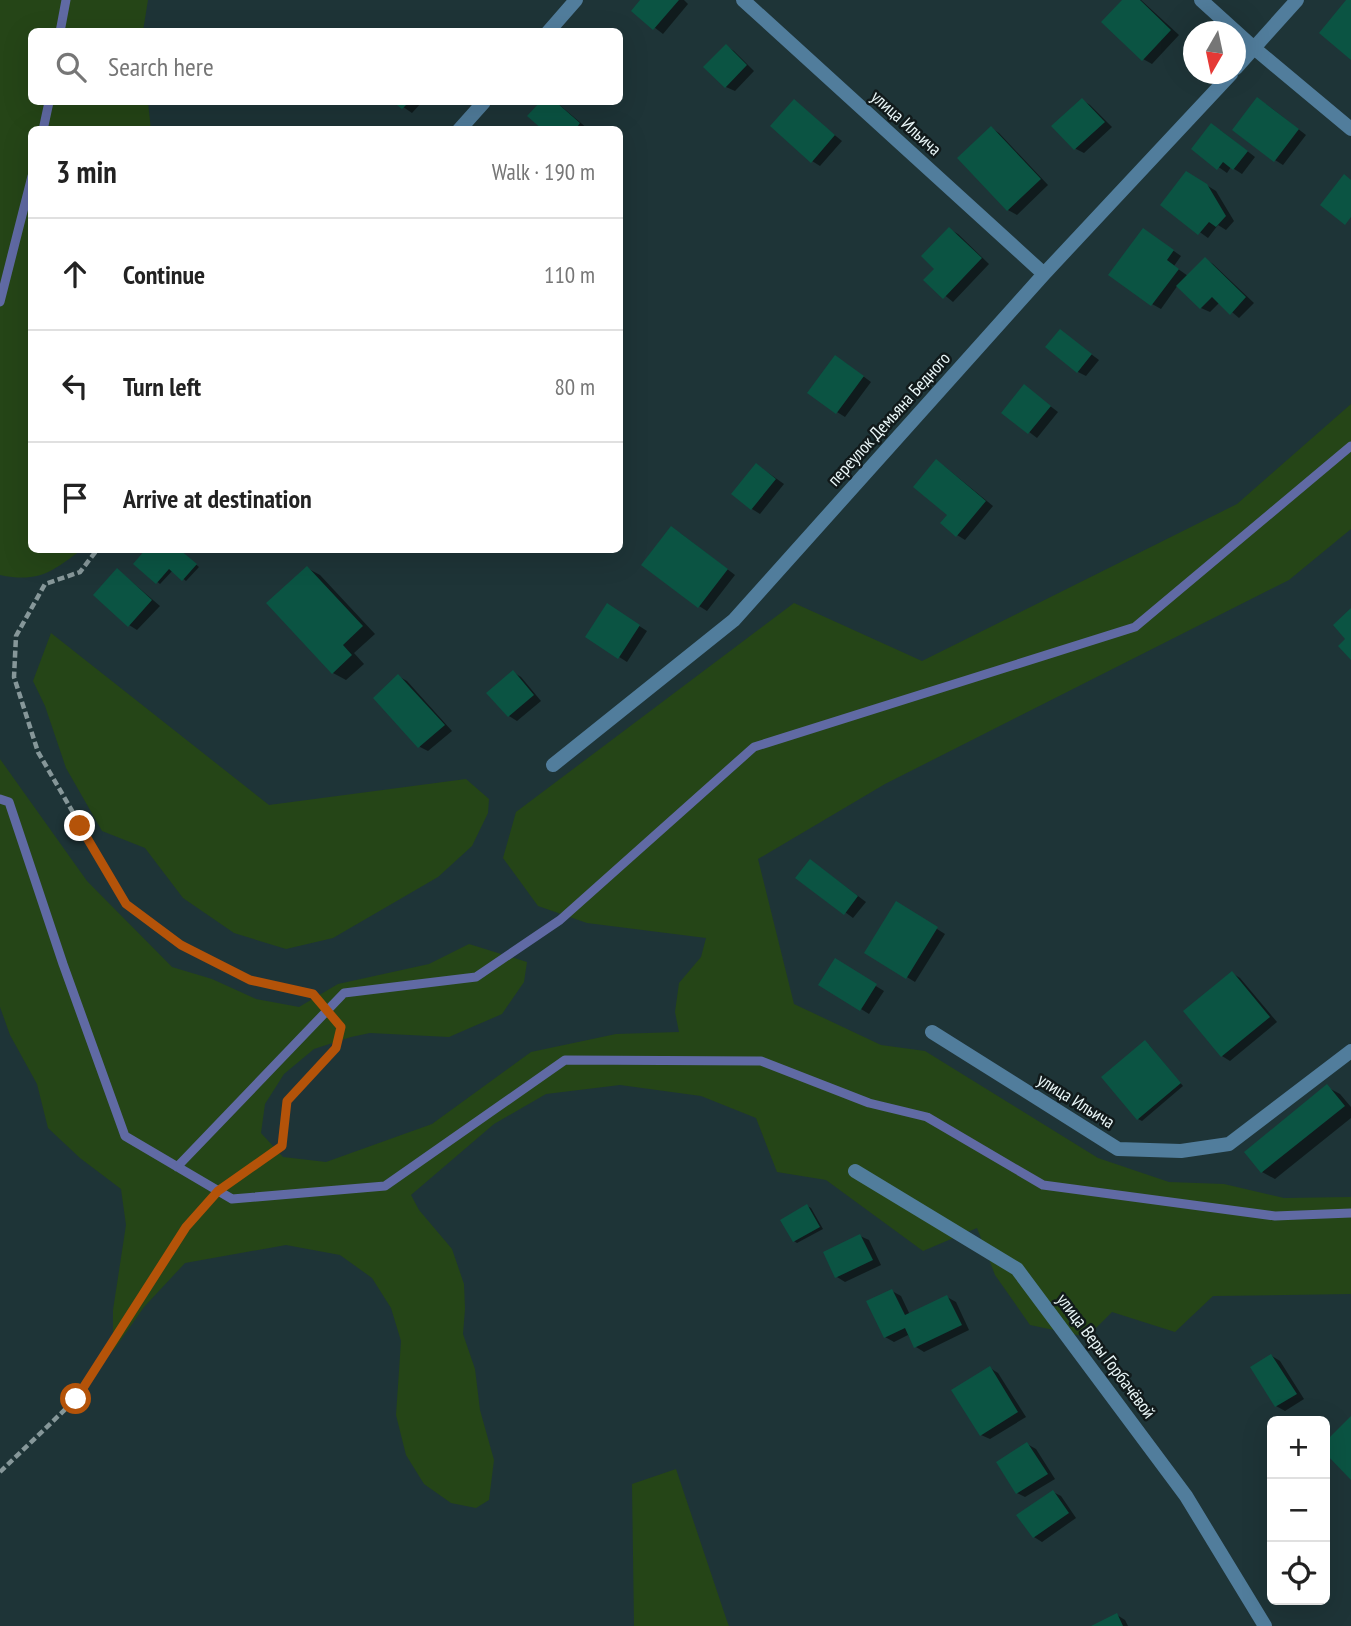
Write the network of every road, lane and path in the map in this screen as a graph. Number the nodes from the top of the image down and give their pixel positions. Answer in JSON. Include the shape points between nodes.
{"nodes":[{"id":1,"x":576,"y":0,"type":"edge"},
{"id":2,"x":743,"y":0,"type":"edge"},
{"id":3,"x":1201,"y":0,"type":"edge"},
{"id":4,"x":1297,"y":0,"type":"edge"},
{"id":5,"x":552,"y":28,"type":"edge"},
{"id":6,"x":1254,"y":48,"type":"junction"},
{"id":7,"x":1246,"y":57,"type":"edge"},
{"id":8,"x":1222,"y":84,"type":"edge"},
{"id":9,"x":481,"y":105,"type":"edge"},
{"id":10,"x":463,"y":126,"type":"edge"},
{"id":11,"x":1351,"y":129,"type":"edge"},
{"id":12,"x":1044,"y":274,"type":"junction"},
{"id":13,"x":95,"y":553,"type":"edge"},
{"id":14,"x":553,"y":765,"type":"dead end"},
{"id":15,"x":932,"y":1032,"type":"dead end"},
{"id":16,"x":1351,"y":1051,"type":"edge"},
{"id":17,"x":855,"y":1171,"type":"dead end"},
{"id":18,"x":0,"y":1472,"type":"edge"},
{"id":19,"x":1265,"y":1626,"type":"edge"}],
"edges":[{"from":1,"to":5,"type":"street"},
{"from":2,"to":12,"type":"street","name":"улица Ильича"},
{"from":3,"to":6,"type":"street"},
{"from":4,"to":6,"type":"street"},
{"from":6,"to":7,"type":"street"},
{"from":6,"to":11,"type":"street"},
{"from":8,"to":12,"type":"street","name":"переулок Демьяна Бедного"},
{"from":9,"to":10,"type":"street"},
{"from":12,"to":14,"type":"street","name":"переулок Демьяна Бедного","via":[[734,620]]},
{"from":13,"to":18,"type":"path","via":[[80,572],[45,584],[16,636],[14,677],[38,752],[126,904],[181,945],[250,980],[313,994],[341,1027],[336,1048],[287,1101],[282,1146],[218,1191],[186,1227],[76,1399]]},
{"from":15,"to":16,"type":"street","name":"улица Ильича","via":[[1118,1149],[1181,1151],[1229,1144]]},
{"from":17,"to":19,"type":"street","name":"улица Веры Горбачёвой","via":[[1017,1269],[1186,1496]]}]}
